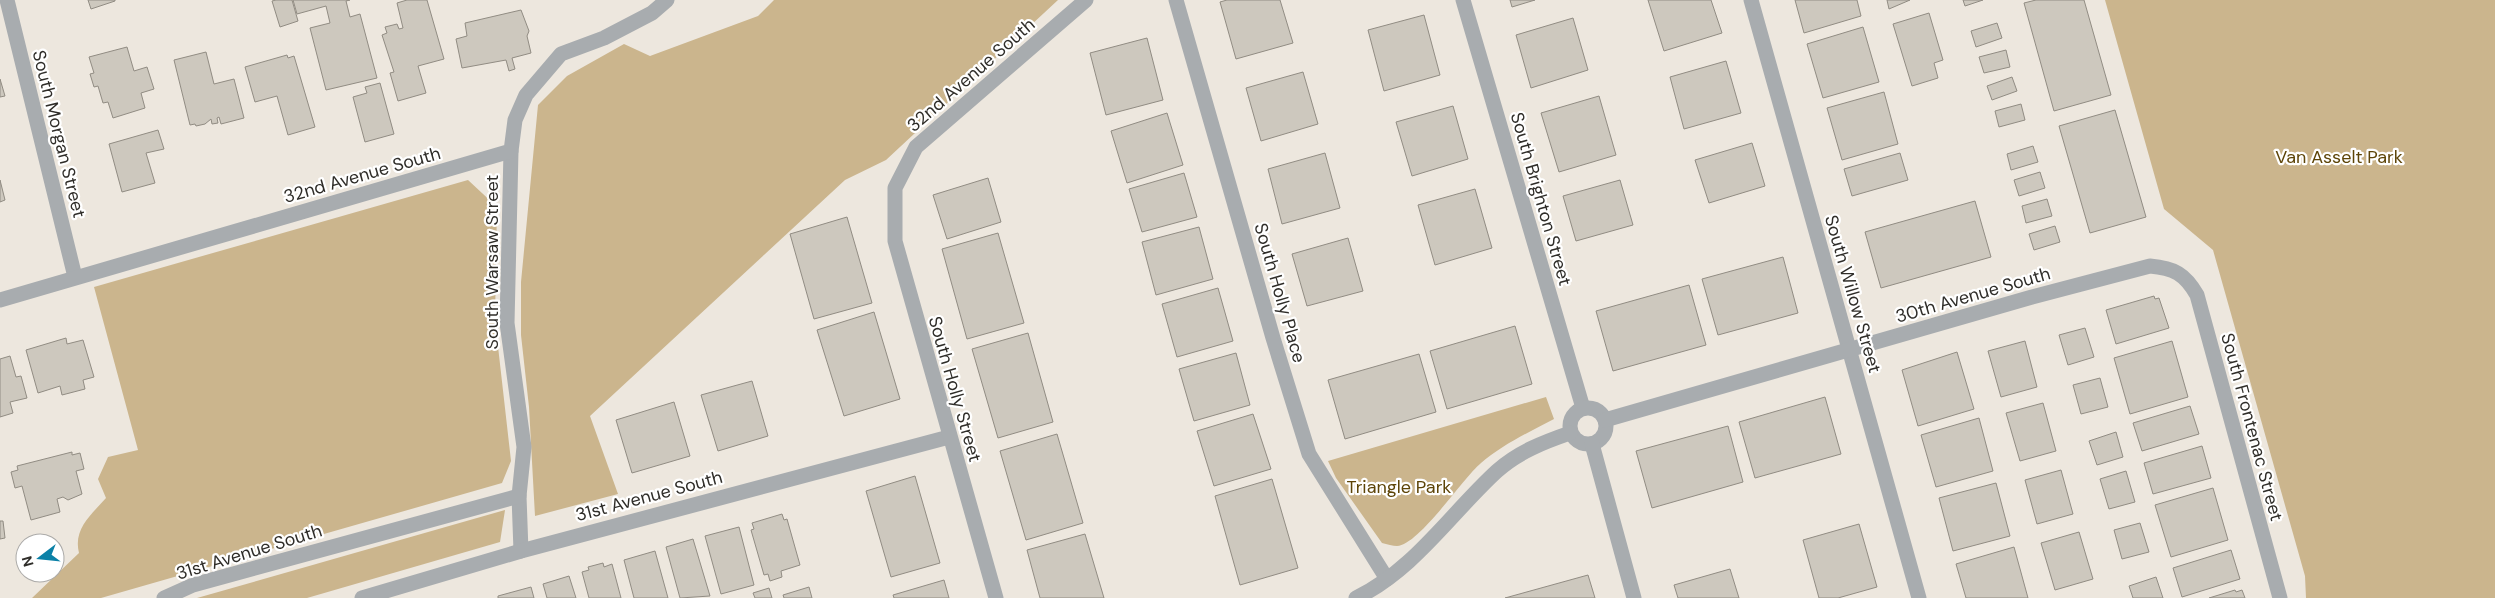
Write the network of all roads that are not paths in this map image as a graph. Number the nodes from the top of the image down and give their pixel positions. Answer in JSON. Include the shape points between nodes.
{"nodes":[{"id":1,"x":8,"y":0,"type":"edge"},
{"id":2,"x":667,"y":0,"type":"edge"},
{"id":3,"x":1086,"y":0,"type":"edge"},
{"id":4,"x":1176,"y":0,"type":"edge"},
{"id":5,"x":1463,"y":0,"type":"edge"},
{"id":6,"x":1751,"y":0,"type":"edge"},
{"id":7,"x":510,"y":151,"type":"junction"},
{"id":8,"x":895,"y":188,"type":"joint"},
{"id":9,"x":2178,"y":272,"type":"joint"},
{"id":10,"x":75,"y":277,"type":"junction"},
{"id":11,"x":0,"y":300,"type":"edge"},
{"id":12,"x":1850,"y":350,"type":"junction"},
{"id":13,"x":1583,"y":408,"type":"junction"},
{"id":14,"x":1605,"y":420,"type":"junction"},
{"id":15,"x":1570,"y":433,"type":"junction"},
{"id":16,"x":949,"y":437,"type":"junction"},
{"id":17,"x":1592,"y":444,"type":"junction"},
{"id":18,"x":519,"y":496,"type":"junction"},
{"id":19,"x":521,"y":551,"type":"junction"},
{"id":20,"x":1386,"y":579,"type":"junction"},
{"id":21,"x":164,"y":598,"type":"edge"},
{"id":22,"x":362,"y":598,"type":"edge"},
{"id":23,"x":996,"y":598,"type":"edge"},
{"id":24,"x":1356,"y":598,"type":"edge"},
{"id":25,"x":1634,"y":598,"type":"edge"},
{"id":26,"x":1919,"y":598,"type":"edge"},
{"id":27,"x":2280,"y":598,"type":"edge"}],
"edges":[{"from":1,"to":10,"type":"street","name":"South Morgan Street"},
{"from":2,"to":7,"type":"street","via":[[652,13],[604,38],[561,54],[526,95],[515,120]]},
{"from":3,"to":8,"type":"street","name":"32nd Avenue South","via":[[916,147]]},
{"from":4,"to":20,"type":"street","name":"South Holly Place","via":[[1308,454]]},
{"from":5,"to":13,"type":"street","name":"South Brighton Street"},
{"from":6,"to":12,"type":"street","name":"South Willow Street"},
{"from":7,"to":10,"type":"street","name":"32nd Avenue South"},
{"from":7,"to":18,"type":"street","name":"South Warsaw Street","via":[[507,323],[524,447]]},
{"from":8,"to":16,"type":"street","name":"South Holly Street","via":[[894,241]]},
{"from":9,"to":12,"type":"street","name":"30th Avenue South","via":[[2150,266]]},
{"from":9,"to":27,"type":"street","name":"South Frontenac Street","via":[[2188,280],[2196,295]]},
{"from":10,"to":11,"type":"street","name":"32nd Avenue South"},
{"from":12,"to":14,"type":"street","name":"30th Avenue South"},
{"from":12,"to":26,"type":"street","name":"South Willow Street"},
{"from":13,"to":14,"type":"street","via":[[1595,409]]},
{"from":13,"to":15,"type":"street","via":[[1570,420]]},
{"from":14,"to":17,"type":"street","via":[[1604,434]]},
{"from":15,"to":17,"type":"street","via":[[1578,442]]},
{"from":15,"to":20,"type":"street","via":[[1537,445],[1498,470],[1412,558]]},
{"from":16,"to":19,"type":"street","name":"31st Avenue South"},
{"from":16,"to":23,"type":"street","name":"South Holly Street"},
{"from":17,"to":25,"type":"street"},
{"from":18,"to":19,"type":"street","name":"South Warsaw Street"},
{"from":18,"to":21,"type":"street","name":"31st Avenue South","via":[[193,585]]},
{"from":19,"to":22,"type":"street","name":"31st Avenue South"},
{"from":20,"to":24,"type":"street"}]}
